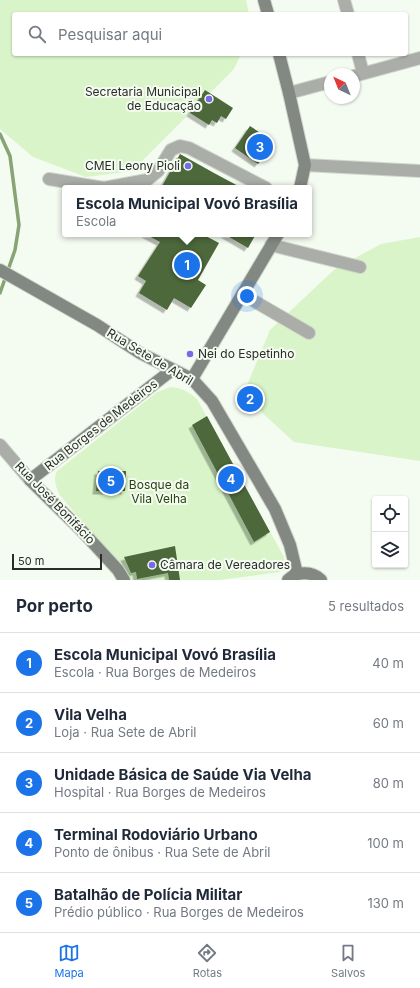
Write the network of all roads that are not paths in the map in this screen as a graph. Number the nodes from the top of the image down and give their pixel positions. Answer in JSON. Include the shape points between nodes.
{"nodes":[{"id":1,"x":264,"y":0,"type":"edge"},
{"id":2,"x":344,"y":0,"type":"edge"},
{"id":3,"x":267,"y":12,"type":"edge"},
{"id":4,"x":347,"y":12,"type":"edge"},
{"id":5,"x":280,"y":56,"type":"edge"},
{"id":6,"x":358,"y":56,"type":"edge"},
{"id":7,"x":420,"y":58,"type":"edge"},
{"id":8,"x":358,"y":68,"type":"edge"},
{"id":9,"x":360,"y":73,"type":"edge"},
{"id":10,"x":324,"y":84,"type":"edge"},
{"id":11,"x":289,"y":93,"type":"junction"},
{"id":12,"x":305,"y":165,"type":"junction"},
{"id":13,"x":420,"y":171,"type":"edge"},
{"id":14,"x":49,"y":179,"type":"dead end"},
{"id":15,"x":86,"y":185,"type":"edge"},
{"id":16,"x":120,"y":185,"type":"edge"},
{"id":17,"x":260,"y":185,"type":"edge"},
{"id":18,"x":301,"y":185,"type":"edge"},
{"id":19,"x":276,"y":237,"type":"edge"},
{"id":20,"x":271,"y":245,"type":"junction"},
{"id":21,"x":360,"y":267,"type":"dead end"},
{"id":22,"x":0,"y":270,"type":"edge"},
{"id":23,"x":242,"y":294,"type":"junction"},
{"id":24,"x":309,"y":333,"type":"dead end"},
{"id":25,"x":172,"y":370,"type":"junction"},
{"id":26,"x":192,"y":379,"type":"junction"},
{"id":27,"x":0,"y":445,"type":"edge"},
{"id":28,"x":30,"y":480,"type":"junction"},
{"id":29,"x":293,"y":577,"type":"edge"},
{"id":30,"x":124,"y":580,"type":"edge"},
{"id":31,"x":321,"y":580,"type":"edge"}],
"edges":[{"from":1,"to":3,"type":"street"},
{"from":2,"to":4,"type":"street"},
{"from":5,"to":11,"type":"street"},
{"from":6,"to":8,"type":"street"},
{"from":7,"to":9,"type":"street"},
{"from":10,"to":11,"type":"street"},
{"from":11,"to":12,"type":"street"},
{"from":12,"to":13,"type":"street"},
{"from":12,"to":18,"type":"street"},
{"from":14,"to":15,"type":"street"},
{"from":16,"to":17,"type":"street","via":[[147,180],[158,171],[171,150],[180,146],[189,148]]},
{"from":19,"to":20,"type":"street"},
{"from":20,"to":21,"type":"street"},
{"from":20,"to":23,"type":"street"},
{"from":22,"to":25,"type":"street","name":"Rua Sete de Abril"},
{"from":23,"to":24,"type":"street"},
{"from":23,"to":26,"type":"street"},
{"from":25,"to":26,"type":"street","name":"Rua Sete de Abril"},
{"from":25,"to":28,"type":"street","name":"Rua Borges de Medeiros"},
{"from":26,"to":29,"type":"street","name":"Rua Sete de Abril","via":[[212,401],[275,509],[290,545]]},
{"from":27,"to":28,"type":"street","name":"Rua José Bonifácio"},
{"from":28,"to":30,"type":"street","name":"Rua José Bonifácio","via":[[82,531]]},
{"from":29,"to":31,"type":"street","via":[[305,573]]}]}
